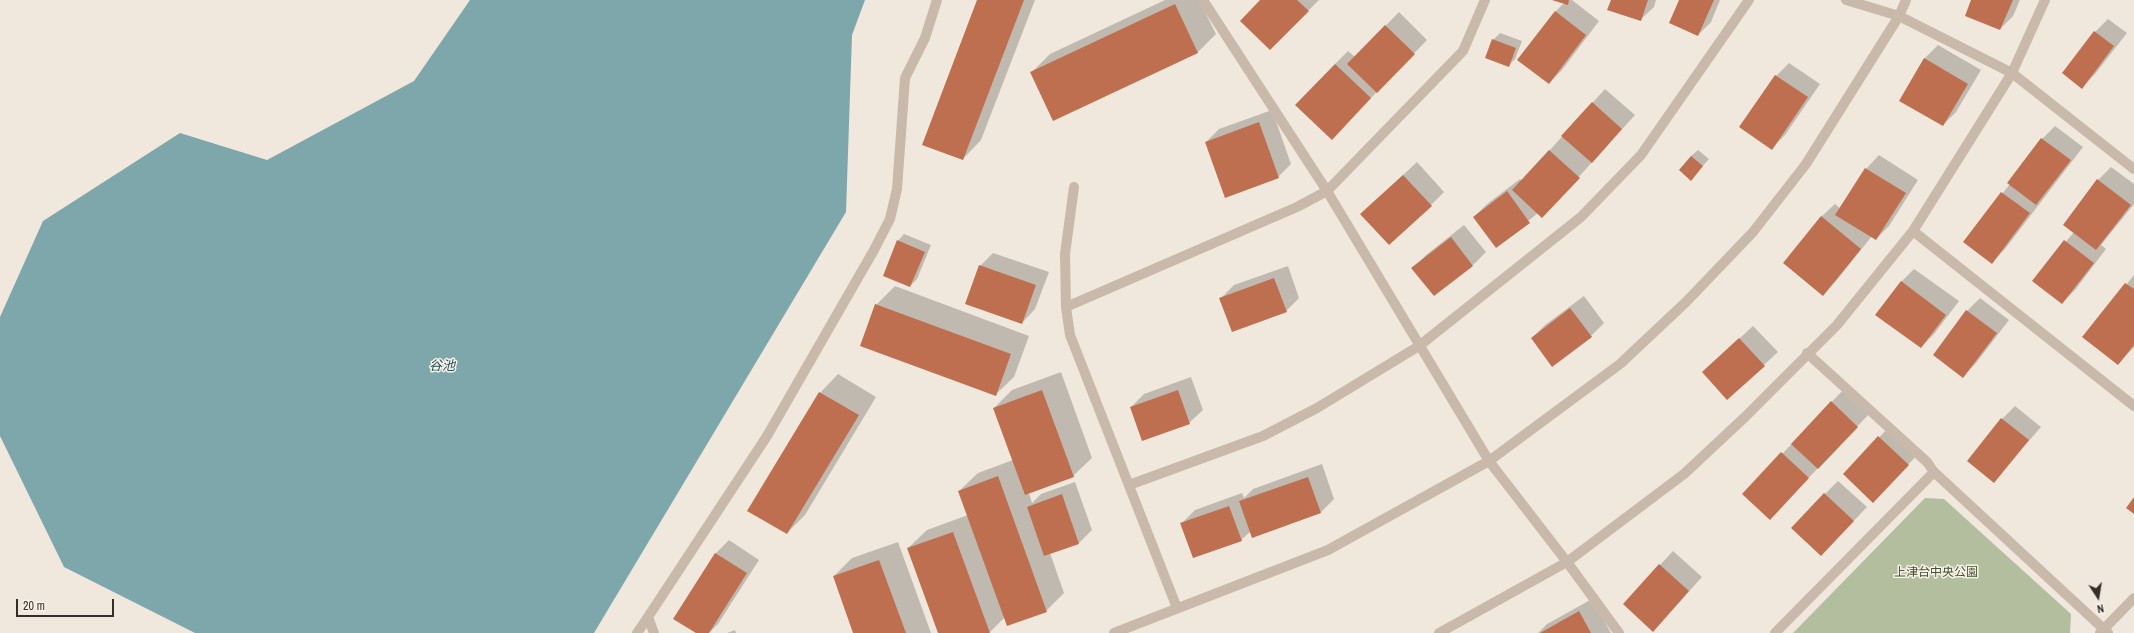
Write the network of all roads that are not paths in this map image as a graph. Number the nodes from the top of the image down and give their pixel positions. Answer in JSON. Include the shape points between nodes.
{"nodes":[{"id":1,"x":937,"y":0,"type":"edge"},
{"id":2,"x":1204,"y":0,"type":"edge"},
{"id":3,"x":1485,"y":0,"type":"edge"},
{"id":4,"x":1749,"y":0,"type":"edge"},
{"id":5,"x":1846,"y":0,"type":"edge"},
{"id":6,"x":1906,"y":0,"type":"edge"},
{"id":7,"x":2045,"y":0,"type":"edge"},
{"id":8,"x":1899,"y":16,"type":"junction"},
{"id":9,"x":2012,"y":73,"type":"junction"},
{"id":10,"x":2134,"y":169,"type":"edge"},
{"id":11,"x":1074,"y":187,"type":"dead end"},
{"id":12,"x":1327,"y":191,"type":"junction"},
{"id":13,"x":1913,"y":231,"type":"junction"},
{"id":14,"x":1066,"y":307,"type":"junction"},
{"id":15,"x":1418,"y":346,"type":"junction"},
{"id":16,"x":1807,"y":353,"type":"junction"},
{"id":17,"x":2134,"y":406,"type":"edge"},
{"id":18,"x":1489,"y":461,"type":"junction"},
{"id":19,"x":1934,"y":472,"type":"junction"},
{"id":20,"x":1129,"y":485,"type":"junction"},
{"id":21,"x":1568,"y":562,"type":"junction"},
{"id":22,"x":2134,"y":598,"type":"edge"},
{"id":23,"x":1177,"y":608,"type":"junction"},
{"id":24,"x":648,"y":617,"type":"junction"},
{"id":25,"x":2104,"y":632,"type":"edge"},
{"id":26,"x":637,"y":633,"type":"edge"},
{"id":27,"x":654,"y":633,"type":"edge"},
{"id":28,"x":1114,"y":633,"type":"edge"},
{"id":29,"x":1439,"y":633,"type":"edge"},
{"id":30,"x":1619,"y":633,"type":"edge"},
{"id":31,"x":1775,"y":633,"type":"edge"}],
"edges":[{"from":1,"to":24,"type":"street","via":[[925,38],[905,78],[897,189],[890,219],[767,436]]},
{"from":2,"to":12,"type":"street"},
{"from":3,"to":12,"type":"street","via":[[1463,51]]},
{"from":4,"to":15,"type":"street","via":[[1636,161],[1581,217]]},
{"from":5,"to":8,"type":"street"},
{"from":6,"to":8,"type":"street"},
{"from":7,"to":9,"type":"street"},
{"from":8,"to":9,"type":"street"},
{"from":8,"to":18,"type":"street","via":[[1806,164],[1752,232],[1686,302],[1620,364]]},
{"from":9,"to":10,"type":"street"},
{"from":9,"to":13,"type":"street"},
{"from":11,"to":14,"type":"street","via":[[1065,254]]},
{"from":12,"to":14,"type":"street","via":[[1297,207]]},
{"from":12,"to":15,"type":"street"},
{"from":13,"to":16,"type":"street","via":[[1837,325]]},
{"from":13,"to":17,"type":"street"},
{"from":14,"to":20,"type":"street","via":[[1070,335]]},
{"from":15,"to":18,"type":"street"},
{"from":15,"to":20,"type":"street","via":[[1317,408],[1263,436]]},
{"from":16,"to":19,"type":"street","via":[[1927,462]]},
{"from":16,"to":21,"type":"street","via":[[1745,417],[1684,474]]},
{"from":18,"to":21,"type":"street"},
{"from":18,"to":23,"type":"street","via":[[1328,550]]},
{"from":19,"to":25,"type":"street"},
{"from":19,"to":31,"type":"street"},
{"from":20,"to":23,"type":"street"},
{"from":21,"to":29,"type":"street"},
{"from":21,"to":30,"type":"street"},
{"from":22,"to":25,"type":"street"},
{"from":23,"to":28,"type":"street"},
{"from":24,"to":26,"type":"street"},
{"from":24,"to":27,"type":"street"}]}
